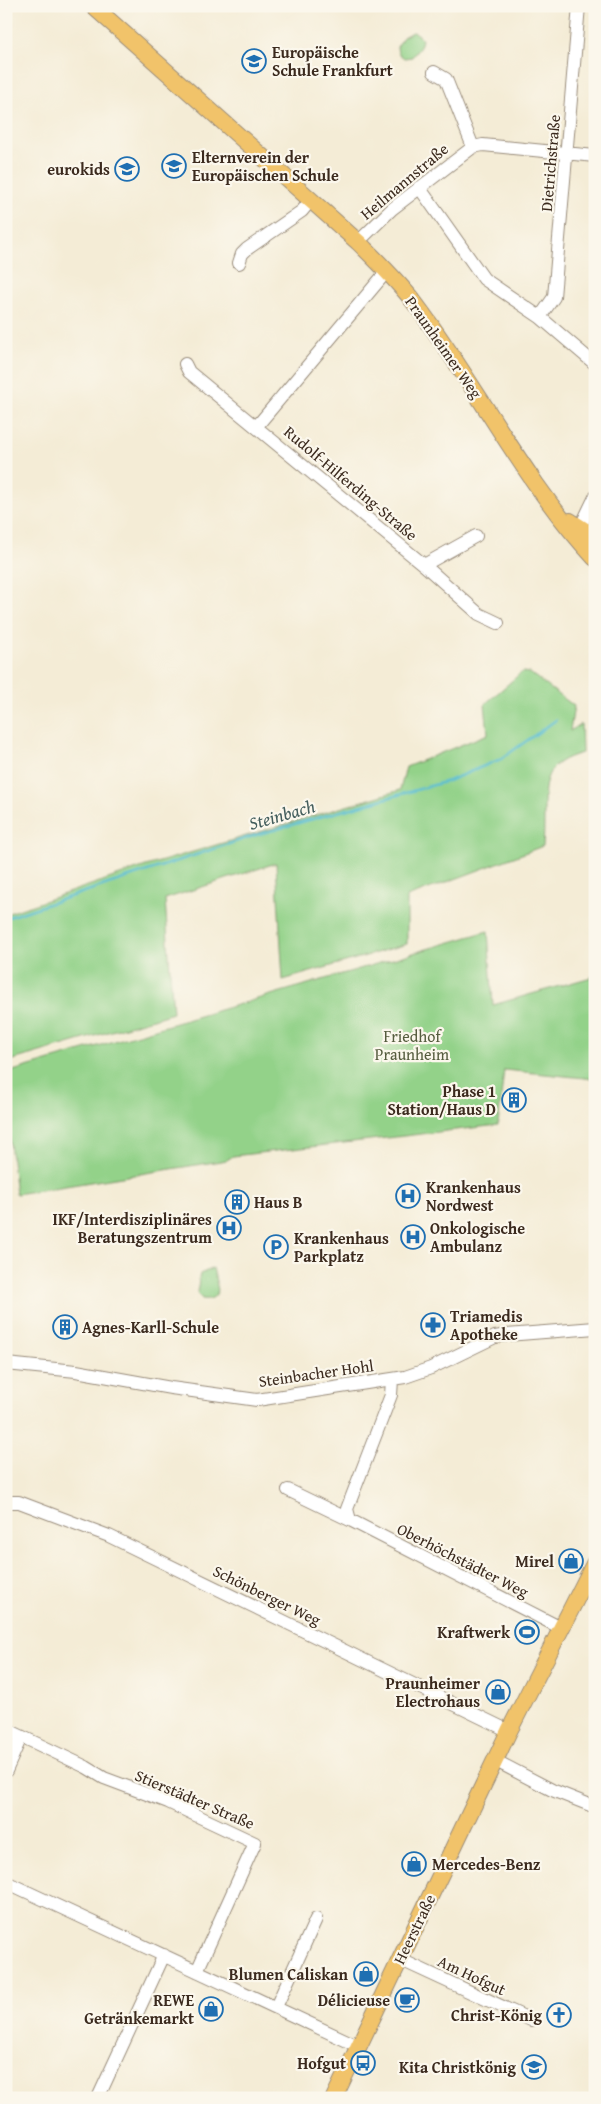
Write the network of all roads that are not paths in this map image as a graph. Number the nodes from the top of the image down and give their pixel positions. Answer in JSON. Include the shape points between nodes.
{"nodes":[{"id":1,"x":93,"y":6,"type":"edge"},
{"id":2,"x":579,"y":6,"type":"edge"},
{"id":3,"x":434,"y":72,"type":"dead end"},
{"id":4,"x":473,"y":147,"type":"junction"},
{"id":5,"x":567,"y":154,"type":"junction"},
{"id":6,"x":595,"y":156,"type":"edge"},
{"id":7,"x":419,"y":187,"type":"junction"},
{"id":8,"x":311,"y":200,"type":"junction"},
{"id":9,"x":358,"y":242,"type":"junction"},
{"id":10,"x":240,"y":263,"type":"dead end"},
{"id":11,"x":387,"y":271,"type":"junction"},
{"id":12,"x":540,"y":317,"type":"junction"},
{"id":13,"x":185,"y":364,"type":"dead end"},
{"id":14,"x":595,"y":364,"type":"edge"},
{"id":15,"x":257,"y":426,"type":"junction"},
{"id":16,"x":595,"y":497,"type":"edge"},
{"id":17,"x":556,"y":511,"type":"junction"},
{"id":18,"x":580,"y":528,"type":"junction"},
{"id":19,"x":476,"y":536,"type":"dead end"},
{"id":20,"x":595,"y":537,"type":"edge"},
{"id":21,"x":595,"y":558,"type":"edge"},
{"id":22,"x":424,"y":565,"type":"junction"},
{"id":23,"x":498,"y":623,"type":"dead end"},
{"id":24,"x":595,"y":1328,"type":"edge"},
{"id":25,"x":6,"y":1364,"type":"edge"},
{"id":26,"x":392,"y":1380,"type":"junction"},
{"id":27,"x":288,"y":1490,"type":"dead end"},
{"id":28,"x":6,"y":1502,"type":"edge"},
{"id":29,"x":350,"y":1520,"type":"junction"},
{"id":30,"x":595,"y":1562,"type":"edge"},
{"id":31,"x":561,"y":1628,"type":"junction"},
{"id":32,"x":6,"y":1729,"type":"edge"},
{"id":33,"x":510,"y":1731,"type":"junction"},
{"id":34,"x":21,"y":1736,"type":"junction"},
{"id":35,"x":496,"y":1762,"type":"junction"},
{"id":36,"x":6,"y":1771,"type":"edge"},
{"id":37,"x":595,"y":1807,"type":"edge"},
{"id":38,"x":6,"y":1882,"type":"edge"},
{"id":39,"x":316,"y":1919,"type":"dead end"},
{"id":40,"x":164,"y":1955,"type":"junction"},
{"id":41,"x":399,"y":1959,"type":"junction"},
{"id":42,"x":197,"y":1971,"type":"junction"},
{"id":43,"x":276,"y":2007,"type":"junction"},
{"id":44,"x":531,"y":2020,"type":"dead end"},
{"id":45,"x":358,"y":2046,"type":"junction"},
{"id":46,"x":98,"y":2098,"type":"edge"},
{"id":47,"x":334,"y":2098,"type":"edge"}],
"edges":[{"from":1,"to":8,"type":"main road","name":"Praunheimer Weg"},
{"from":2,"to":5,"type":"street","name":"Dietrichstraße"},
{"from":3,"to":4,"type":"street","name":"Heilmannstraße","via":[[446,79]]},
{"from":4,"to":5,"type":"street","name":"Heilmannstraße","via":[[483,145]]},
{"from":4,"to":7,"type":"street","name":"Heilmannstraße"},
{"from":5,"to":6,"type":"street","name":"Heilmannstraße"},
{"from":5,"to":12,"type":"street","name":"Dietrichstraße","via":[[554,297]]},
{"from":7,"to":9,"type":"street","name":"Heilmannstraße"},
{"from":7,"to":12,"type":"street","via":[[484,279]]},
{"from":8,"to":9,"type":"main road","name":"Praunheimer Weg"},
{"from":8,"to":10,"type":"street","via":[[302,211],[247,249]]},
{"from":9,"to":11,"type":"main road","name":"Praunheimer Weg"},
{"from":11,"to":15,"type":"street"},
{"from":11,"to":17,"type":"main road","name":"Praunheimer Weg","via":[[418,307]]},
{"from":12,"to":14,"type":"street"},
{"from":13,"to":15,"type":"street","name":"Rudolf-Hilferding-Straße","via":[[189,372]]},
{"from":15,"to":22,"type":"street","name":"Rudolf-Hilferding-Straße"},
{"from":16,"to":18,"type":"street"},
{"from":17,"to":18,"type":"main road","name":"Praunheimer Weg"},
{"from":17,"to":21,"type":"main road","name":"Praunheimer Weg"},
{"from":18,"to":20,"type":"main road","name":"Praunheimer Weg"},
{"from":19,"to":22,"type":"street"},
{"from":22,"to":23,"type":"street","name":"Rudolf-Hilferding-Straße","via":[[480,614]]},
{"from":24,"to":26,"type":"street","name":"Steinbacher Hohl","via":[[495,1337],[431,1368]]},
{"from":25,"to":26,"type":"street","name":"Steinbacher Hohl","via":[[76,1371],[258,1400]]},
{"from":26,"to":29,"type":"street","via":[[391,1395],[347,1509]]},
{"from":27,"to":29,"type":"street","name":"Oberhöchstädter Weg"},
{"from":28,"to":33,"type":"street","name":"Schönberger Weg","via":[[19,1502],[109,1536]]},
{"from":29,"to":31,"type":"street","name":"Oberhöchstädter Weg"},
{"from":30,"to":31,"type":"main road","name":"Heerstraße"},
{"from":31,"to":33,"type":"main road","name":"Heerstraße"},
{"from":32,"to":34,"type":"street","name":"Stierstädter Straße"},
{"from":33,"to":35,"type":"main road","name":"Heerstraße"},
{"from":34,"to":36,"type":"street"},
{"from":34,"to":42,"type":"street","name":"Stierstädter Straße","via":[[104,1778],[168,1802],[255,1843]]},
{"from":35,"to":37,"type":"street"},
{"from":35,"to":41,"type":"main road","name":"Heerstraße"},
{"from":38,"to":40,"type":"street"},
{"from":39,"to":43,"type":"street"},
{"from":40,"to":42,"type":"street"},
{"from":40,"to":46,"type":"street"},
{"from":41,"to":44,"type":"street","name":"Am Hofgut"},
{"from":41,"to":45,"type":"main road","name":"Heerstraße"},
{"from":42,"to":43,"type":"street"},
{"from":43,"to":45,"type":"street"},
{"from":45,"to":47,"type":"main road","name":"Heerstraße"}]}
